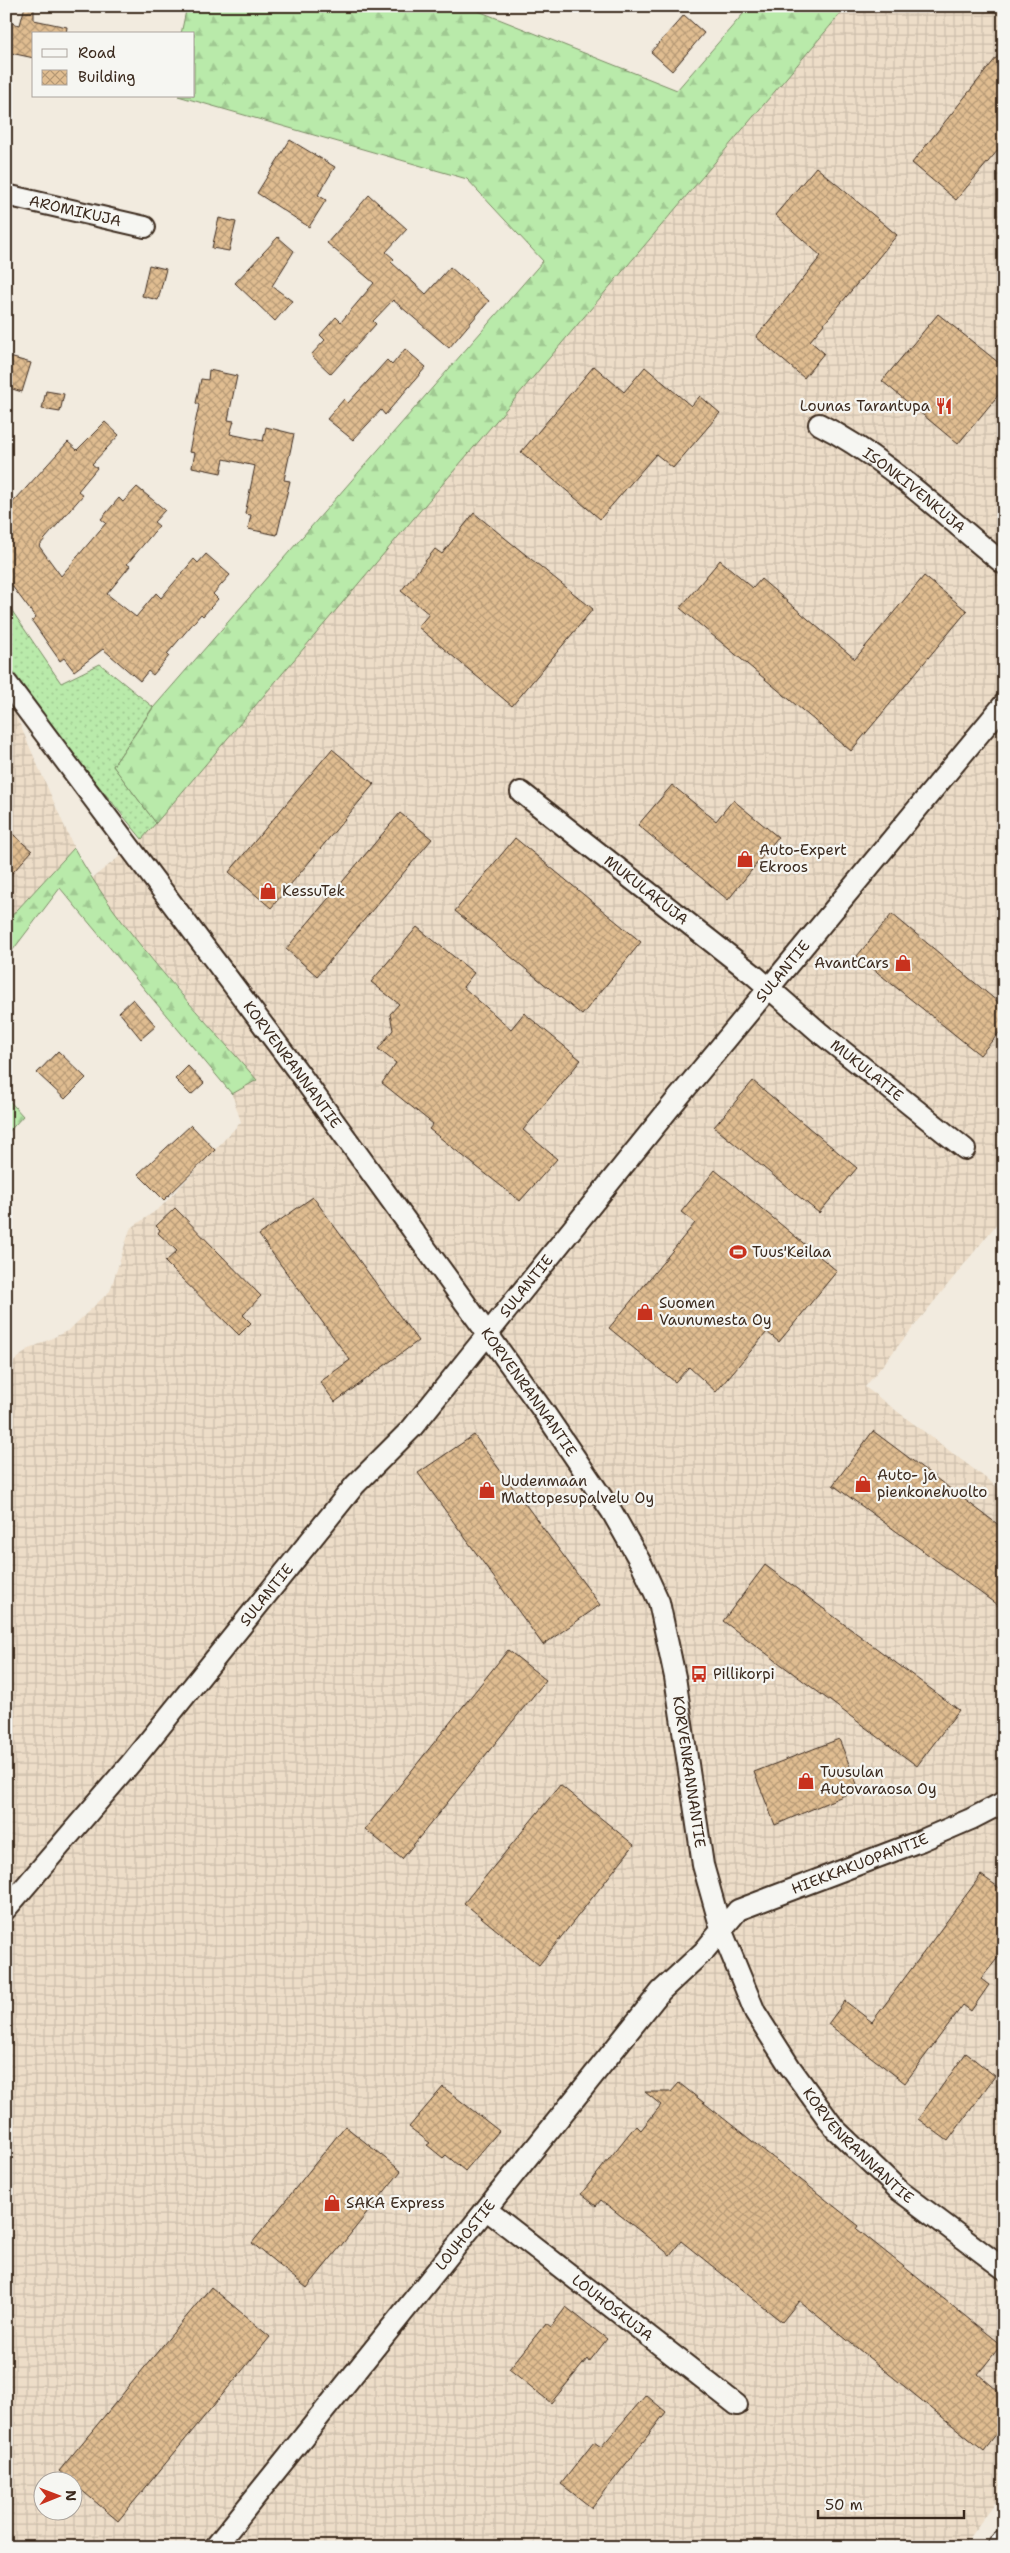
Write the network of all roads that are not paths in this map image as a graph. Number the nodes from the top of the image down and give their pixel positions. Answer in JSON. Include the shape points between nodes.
{"nodes":[{"id":1,"x":6,"y":194,"type":"edge"},
{"id":2,"x":145,"y":228,"type":"dead end"},
{"id":3,"x":819,"y":424,"type":"dead end"},
{"id":4,"x":1004,"y":564,"type":"edge"},
{"id":5,"x":6,"y":682,"type":"edge"},
{"id":6,"x":1004,"y":704,"type":"edge"},
{"id":7,"x":521,"y":792,"type":"dead end"},
{"id":8,"x":769,"y":990,"type":"junction"},
{"id":9,"x":965,"y":1149,"type":"dead end"},
{"id":10,"x":488,"y":1336,"type":"junction"},
{"id":11,"x":1004,"y":1802,"type":"edge"},
{"id":12,"x":6,"y":1909,"type":"edge"},
{"id":13,"x":720,"y":1929,"type":"junction"},
{"id":14,"x":487,"y":2210,"type":"junction"},
{"id":15,"x":1004,"y":2269,"type":"edge"},
{"id":16,"x":737,"y":2405,"type":"dead end"},
{"id":17,"x":215,"y":2547,"type":"edge"}],
"edges":[{"from":1,"to":2,"type":"street","name":"AROMIKUJA"},
{"from":3,"to":4,"type":"street","name":"ISONKIVENKUJA","via":[[857,445]]},
{"from":5,"to":10,"type":"street","name":"KORVENRANNANTIE","via":[[302,1077]]},
{"from":6,"to":8,"type":"street","name":"SULANTIE"},
{"from":7,"to":8,"type":"street","name":"MUKULAKUJA"},
{"from":8,"to":9,"type":"street","name":"MUKULATIE"},
{"from":8,"to":10,"type":"street","name":"SULANTIE","via":[[502,1314]]},
{"from":10,"to":12,"type":"street","name":"SULANTIE","via":[[412,1428],[355,1485],[131,1763]]},
{"from":10,"to":13,"type":"street","name":"KORVENRANNANTIE","via":[[612,1512],[659,1602],[675,1678],[704,1864]]},
{"from":11,"to":13,"type":"street","name":"HIEKKAKUOPANTIE","via":[[920,1841],[751,1903],[738,1910]]},
{"from":13,"to":14,"type":"street","name":"LOUHOSTIE","via":[[704,1951],[661,1991]]},
{"from":13,"to":15,"type":"street","name":"KORVENRANNANTIE","via":[[754,2012],[835,2129],[900,2191]]},
{"from":14,"to":16,"type":"street","name":"LOUHOSKUJA"},
{"from":14,"to":17,"type":"street","name":"LOUHOSTIE"}]}
